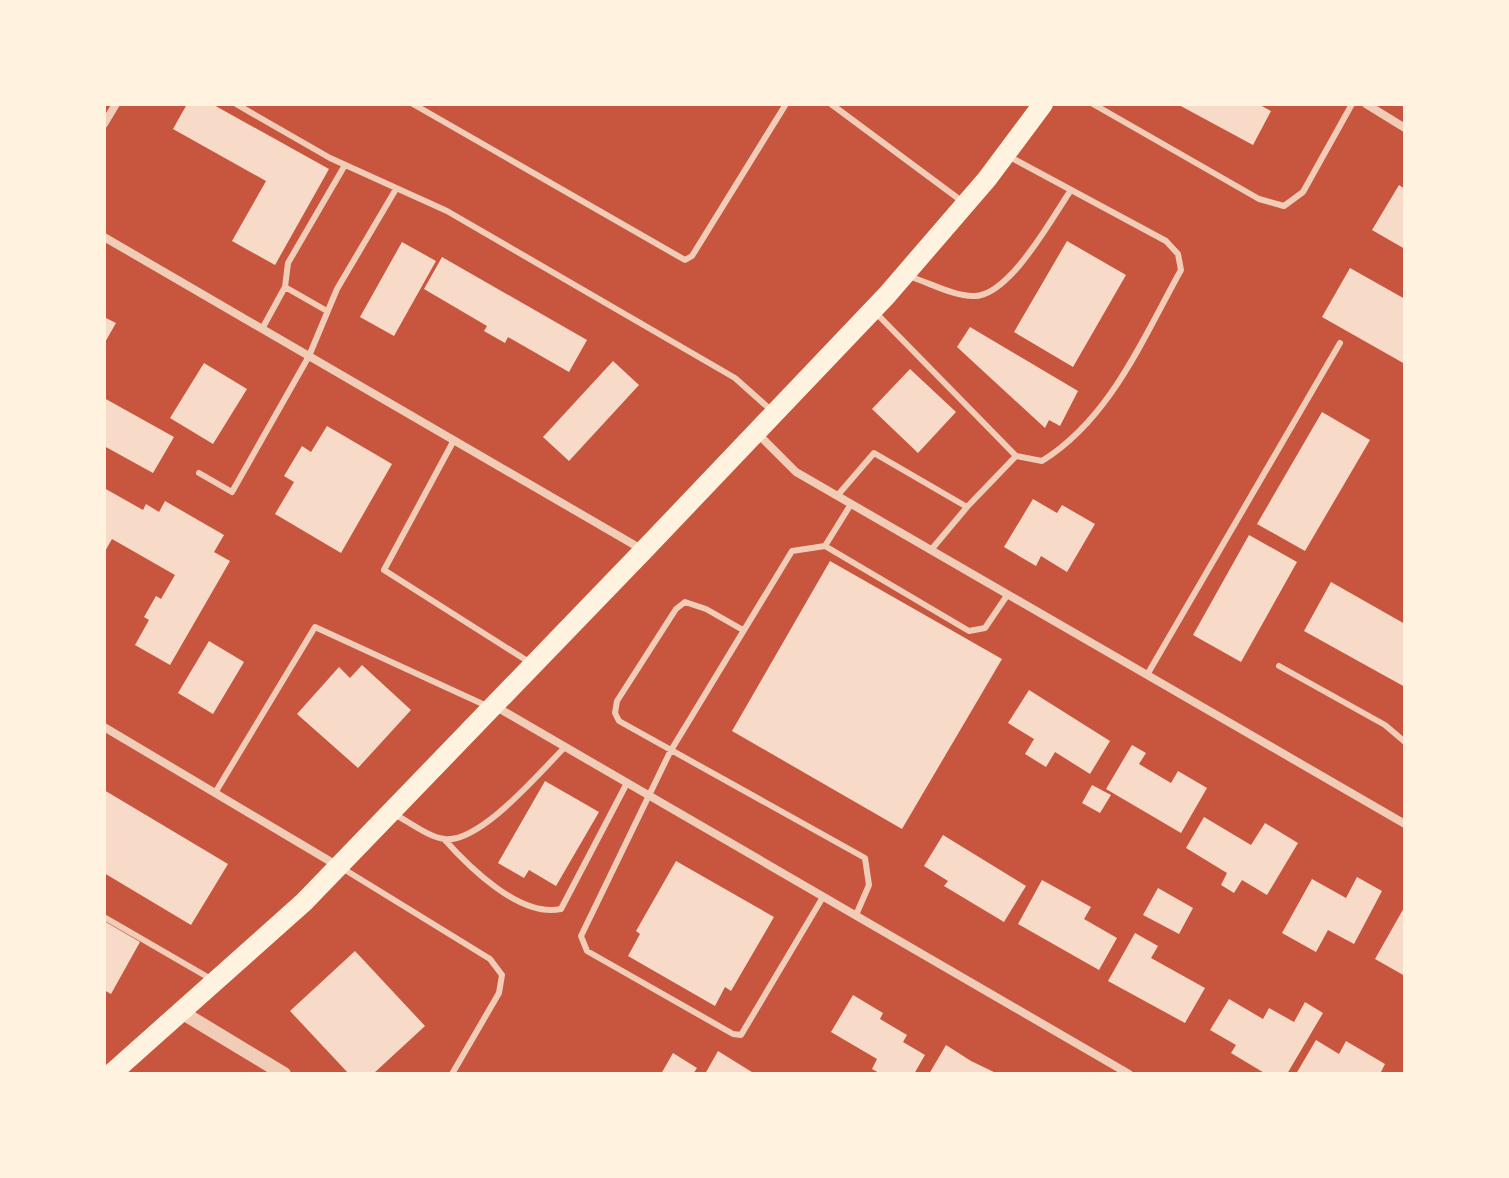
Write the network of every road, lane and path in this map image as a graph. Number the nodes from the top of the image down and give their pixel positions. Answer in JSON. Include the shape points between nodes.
{"nodes":[{"id":1,"x":116,"y":104,"type":"edge"},
{"id":2,"x":236,"y":104,"type":"edge"},
{"id":3,"x":413,"y":104,"type":"edge"},
{"id":4,"x":786,"y":104,"type":"edge"},
{"id":5,"x":831,"y":104,"type":"edge"},
{"id":6,"x":1043,"y":104,"type":"edge"},
{"id":7,"x":1093,"y":104,"type":"edge"},
{"id":8,"x":1352,"y":104,"type":"edge"},
{"id":9,"x":1366,"y":104,"type":"edge"},
{"id":10,"x":1392,"y":120,"type":"junction"},
{"id":11,"x":1405,"y":121,"type":"edge"},
{"id":12,"x":104,"y":124,"type":"edge"},
{"id":13,"x":1405,"y":128,"type":"edge"},
{"id":14,"x":1005,"y":155,"type":"junction"},
{"id":15,"x":345,"y":165,"type":"junction"},
{"id":16,"x":396,"y":189,"type":"junction"},
{"id":17,"x":1071,"y":190,"type":"junction"},
{"id":18,"x":966,"y":204,"type":"junction"},
{"id":19,"x":104,"y":237,"type":"edge"},
{"id":20,"x":905,"y":274,"type":"junction"},
{"id":21,"x":285,"y":287,"type":"junction"},
{"id":22,"x":873,"y":310,"type":"junction"},
{"id":23,"x":327,"y":311,"type":"junction"},
{"id":24,"x":262,"y":329,"type":"junction"},
{"id":25,"x":1340,"y":343,"type":"dead end"},
{"id":26,"x":309,"y":356,"type":"junction"},
{"id":27,"x":775,"y":413,"type":"junction"},
{"id":28,"x":757,"y":433,"type":"junction"},
{"id":29,"x":454,"y":440,"type":"junction"},
{"id":30,"x":1016,"y":456,"type":"junction"},
{"id":31,"x":199,"y":473,"type":"dead end"},
{"id":32,"x":837,"y":496,"type":"junction"},
{"id":33,"x":851,"y":504,"type":"junction"},
{"id":34,"x":967,"y":507,"type":"junction"},
{"id":35,"x":825,"y":546,"type":"junction"},
{"id":36,"x":644,"y":550,"type":"junction"},
{"id":37,"x":931,"y":550,"type":"junction"},
{"id":38,"x":1008,"y":594,"type":"junction"},
{"id":39,"x":743,"y":630,"type":"junction"},
{"id":40,"x":532,"y":665,"type":"junction"},
{"id":41,"x":1279,"y":666,"type":"dead end"},
{"id":42,"x":1147,"y":675,"type":"junction"},
{"id":43,"x":492,"y":707,"type":"junction"},
{"id":44,"x":104,"y":727,"type":"edge"},
{"id":45,"x":1405,"y":742,"type":"edge"},
{"id":46,"x":565,"y":747,"type":"junction"},
{"id":47,"x":670,"y":752,"type":"junction"},
{"id":48,"x":627,"y":783,"type":"junction"},
{"id":49,"x":215,"y":793,"type":"junction"},
{"id":50,"x":651,"y":796,"type":"junction"},
{"id":51,"x":390,"y":812,"type":"junction"},
{"id":52,"x":1405,"y":824,"type":"edge"},
{"id":53,"x":444,"y":839,"type":"junction"},
{"id":54,"x":338,"y":866,"type":"junction"},
{"id":55,"x":823,"y":897,"type":"junction"},
{"id":56,"x":856,"y":915,"type":"junction"},
{"id":57,"x":104,"y":917,"type":"edge"},
{"id":58,"x":216,"y":982,"type":"junction"},
{"id":59,"x":183,"y":1013,"type":"junction"},
{"id":60,"x":111,"y":1074,"type":"edge"},
{"id":61,"x":284,"y":1074,"type":"edge"},
{"id":62,"x":452,"y":1074,"type":"edge"},
{"id":63,"x":1129,"y":1074,"type":"edge"}],
"edges":[{"from":1,"to":12,"type":"street"},
{"from":2,"to":15,"type":"lane"},
{"from":3,"to":4,"type":"lane","via":[[685,260]]},
{"from":5,"to":18,"type":"lane"},
{"from":6,"to":14,"type":"main road"},
{"from":7,"to":8,"type":"lane","via":[[1259,199],[1284,206],[1303,192]]},
{"from":9,"to":10,"type":"street"},
{"from":10,"to":11,"type":"street"},
{"from":10,"to":13,"type":"street"},
{"from":14,"to":17,"type":"lane"},
{"from":14,"to":18,"type":"main road"},
{"from":15,"to":16,"type":"lane"},
{"from":15,"to":21,"type":"lane","via":[[288,263]]},
{"from":16,"to":23,"type":"lane"},
{"from":16,"to":27,"type":"lane","via":[[447,211],[735,378]]},
{"from":17,"to":20,"type":"lane","via":[[1024,259],[988,293],[973,296]]},
{"from":17,"to":30,"type":"lane","via":[[1166,241],[1178,254],[1181,270],[1109,399],[1042,461]]},
{"from":18,"to":20,"type":"main road"},
{"from":19,"to":24,"type":"street"},
{"from":20,"to":22,"type":"main road"},
{"from":21,"to":23,"type":"lane"},
{"from":21,"to":24,"type":"lane"},
{"from":22,"to":27,"type":"main road"},
{"from":22,"to":30,"type":"lane"},
{"from":23,"to":26,"type":"lane"},
{"from":24,"to":26,"type":"street"},
{"from":25,"to":42,"type":"lane"},
{"from":26,"to":29,"type":"street"},
{"from":26,"to":31,"type":"lane","via":[[232,492]]},
{"from":27,"to":28,"type":"main road"},
{"from":28,"to":32,"type":"street","via":[[796,472]]},
{"from":28,"to":36,"type":"main road"},
{"from":29,"to":36,"type":"street"},
{"from":29,"to":40,"type":"lane","via":[[384,570]]},
{"from":30,"to":34,"type":"lane"},
{"from":32,"to":33,"type":"street"},
{"from":32,"to":34,"type":"lane","via":[[874,453]]},
{"from":33,"to":35,"type":"lane"},
{"from":33,"to":37,"type":"street"},
{"from":34,"to":37,"type":"lane"},
{"from":35,"to":38,"type":"lane","via":[[969,631],[985,628]]},
{"from":35,"to":39,"type":"lane","via":[[792,551]]},
{"from":36,"to":40,"type":"main road"},
{"from":37,"to":38,"type":"street"},
{"from":38,"to":42,"type":"street"},
{"from":39,"to":47,"type":"lane"},
{"from":39,"to":47,"type":"lane","via":[[685,602],[617,701],[619,721]]},
{"from":40,"to":43,"type":"main road"},
{"from":41,"to":45,"type":"lane","via":[[1385,725]]},
{"from":42,"to":52,"type":"street"},
{"from":43,"to":46,"type":"street"},
{"from":43,"to":49,"type":"lane","via":[[315,627]]},
{"from":43,"to":51,"type":"main road"},
{"from":44,"to":49,"type":"street"},
{"from":46,"to":48,"type":"street"},
{"from":46,"to":53,"type":"lane","via":[[472,833]]},
{"from":47,"to":50,"type":"lane"},
{"from":47,"to":56,"type":"lane","via":[[865,858],[869,885]]},
{"from":48,"to":50,"type":"street"},
{"from":48,"to":53,"type":"lane","via":[[561,909],[548,912],[523,903],[470,869]]},
{"from":49,"to":54,"type":"street"},
{"from":50,"to":55,"type":"street"},
{"from":50,"to":55,"type":"lane","via":[[581,936],[587,951],[741,1035]]},
{"from":51,"to":53,"type":"lane"},
{"from":51,"to":54,"type":"main road"},
{"from":54,"to":58,"type":"main road"},
{"from":54,"to":62,"type":"lane","via":[[490,959],[502,975],[499,993]]},
{"from":55,"to":56,"type":"street"},
{"from":56,"to":63,"type":"street"},
{"from":57,"to":58,"type":"lane"},
{"from":58,"to":59,"type":"main road"},
{"from":59,"to":60,"type":"main road"},
{"from":59,"to":61,"type":"street"}]}
